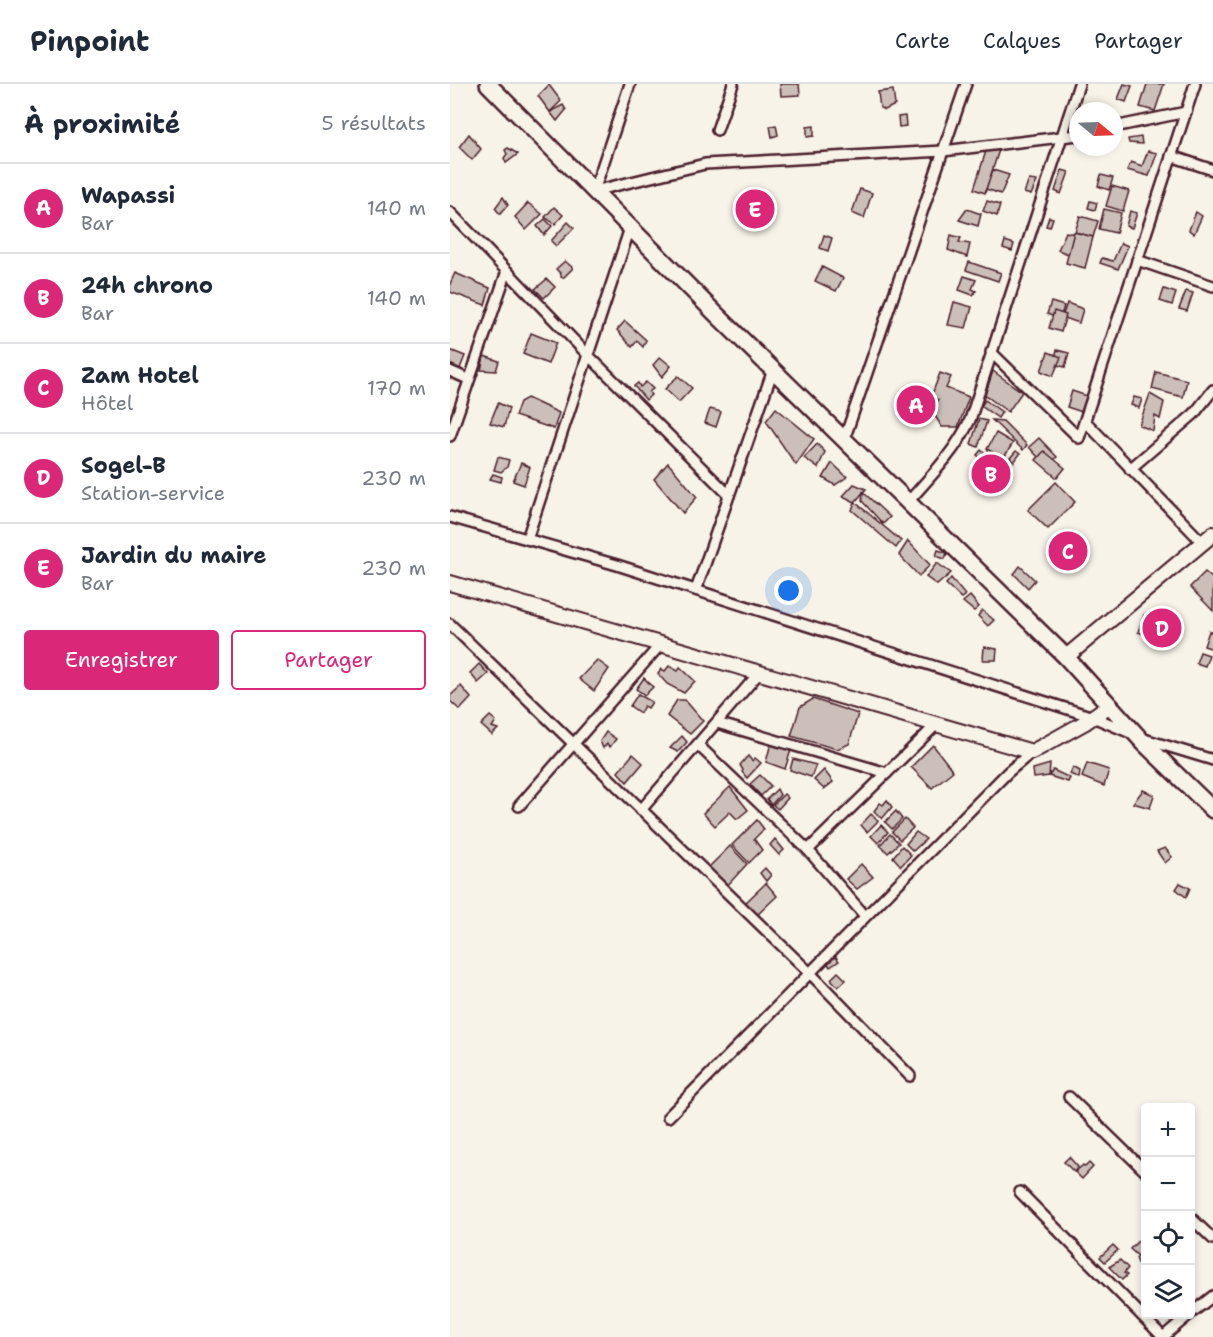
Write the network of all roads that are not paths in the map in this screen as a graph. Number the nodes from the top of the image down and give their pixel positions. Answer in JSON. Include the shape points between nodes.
{"nodes":[{"id":1,"x":488,"y":84,"type":"edge"},
{"id":2,"x":630,"y":84,"type":"edge"},
{"id":3,"x":733,"y":84,"type":"edge"},
{"id":4,"x":966,"y":84,"type":"edge"},
{"id":5,"x":1079,"y":84,"type":"edge"},
{"id":6,"x":1195,"y":84,"type":"edge"},
{"id":7,"x":1186,"y":112,"type":"junction"},
{"id":8,"x":1123,"y":125,"type":"edge"},
{"id":9,"x":717,"y":130,"type":"dead end"},
{"id":10,"x":1069,"y":137,"type":"edge"},
{"id":11,"x":1061,"y":138,"type":"junction"},
{"id":12,"x":943,"y":151,"type":"junction"},
{"id":13,"x":1171,"y":156,"type":"junction"},
{"id":14,"x":1213,"y":170,"type":"edge"},
{"id":15,"x":594,"y":191,"type":"junction"},
{"id":16,"x":450,"y":212,"type":"edge"},
{"id":17,"x":630,"y":228,"type":"junction"},
{"id":18,"x":1137,"y":260,"type":"junction"},
{"id":19,"x":507,"y":271,"type":"junction"},
{"id":20,"x":1213,"y":286,"type":"edge"},
{"id":21,"x":991,"y":352,"type":"junction"},
{"id":22,"x":588,"y":355,"type":"junction"},
{"id":23,"x":773,"y":370,"type":"junction"},
{"id":24,"x":450,"y":371,"type":"edge"},
{"id":25,"x":468,"y":379,"type":"junction"},
{"id":26,"x":1213,"y":390,"type":"edge"},
{"id":27,"x":1084,"y":422,"type":"junction"},
{"id":28,"x":450,"y":436,"type":"edge"},
{"id":29,"x":844,"y":440,"type":"junction"},
{"id":30,"x":1131,"y":469,"type":"junction"},
{"id":31,"x":729,"y":495,"type":"junction"},
{"id":32,"x":908,"y":502,"type":"junction"},
{"id":33,"x":450,"y":517,"type":"edge"},
{"id":34,"x":527,"y":539,"type":"junction"},
{"id":35,"x":1208,"y":539,"type":"edge"},
{"id":36,"x":450,"y":583,"type":"edge"},
{"id":37,"x":696,"y":590,"type":"junction"},
{"id":38,"x":450,"y":624,"type":"edge"},
{"id":39,"x":661,"y":644,"type":"junction"},
{"id":40,"x":1066,"y":657,"type":"junction"},
{"id":41,"x":759,"y":674,"type":"junction"},
{"id":42,"x":1110,"y":705,"type":"junction"},
{"id":43,"x":1093,"y":717,"type":"junction"},
{"id":44,"x":717,"y":723,"type":"junction"},
{"id":45,"x":937,"y":724,"type":"junction"},
{"id":46,"x":1140,"y":737,"type":"junction"},
{"id":47,"x":574,"y":745,"type":"junction"},
{"id":48,"x":698,"y":745,"type":"junction"},
{"id":49,"x":1032,"y":752,"type":"junction"},
{"id":50,"x":1213,"y":760,"type":"edge"},
{"id":51,"x":887,"y":773,"type":"junction"},
{"id":52,"x":519,"y":806,"type":"dead end"},
{"id":53,"x":641,"y":810,"type":"junction"},
{"id":54,"x":1213,"y":810,"type":"edge"},
{"id":55,"x":808,"y":850,"type":"junction"},
{"id":56,"x":865,"y":916,"type":"junction"},
{"id":57,"x":809,"y":972,"type":"junction"},
{"id":58,"x":910,"y":1076,"type":"dead end"},
{"id":59,"x":1070,"y":1097,"type":"dead end"},
{"id":60,"x":668,"y":1117,"type":"dead end"},
{"id":61,"x":1141,"y":1167,"type":"edge"},
{"id":62,"x":1020,"y":1192,"type":"dead end"},
{"id":63,"x":1195,"y":1220,"type":"edge"},
{"id":64,"x":1213,"y":1239,"type":"edge"},
{"id":65,"x":1213,"y":1296,"type":"edge"},
{"id":66,"x":1195,"y":1310,"type":"edge"},
{"id":67,"x":1184,"y":1319,"type":"edge"},
{"id":68,"x":1163,"y":1337,"type":"edge"}],
"edges":[{"from":1,"to":15,"type":"main road"},
{"from":2,"to":15,"type":"street"},
{"from":3,"to":9,"type":"street"},
{"from":4,"to":12,"type":"street"},
{"from":5,"to":11,"type":"street"},
{"from":6,"to":7,"type":"street"},
{"from":7,"to":8,"type":"street"},
{"from":7,"to":13,"type":"street"},
{"from":10,"to":11,"type":"street"},
{"from":11,"to":12,"type":"street"},
{"from":11,"to":21,"type":"street"},
{"from":12,"to":15,"type":"street","via":[[705,164]]},
{"from":12,"to":29,"type":"street"},
{"from":13,"to":14,"type":"street"},
{"from":13,"to":18,"type":"street"},
{"from":15,"to":17,"type":"main road"},
{"from":16,"to":19,"type":"street"},
{"from":17,"to":22,"type":"street"},
{"from":17,"to":23,"type":"main road"},
{"from":18,"to":20,"type":"street"},
{"from":18,"to":27,"type":"street"},
{"from":19,"to":22,"type":"street"},
{"from":19,"to":25,"type":"street"},
{"from":21,"to":27,"type":"street","via":[[1079,438]]},
{"from":21,"to":32,"type":"street","via":[[960,440]]},
{"from":22,"to":31,"type":"street"},
{"from":22,"to":34,"type":"street"},
{"from":23,"to":29,"type":"main road"},
{"from":23,"to":31,"type":"street"},
{"from":24,"to":25,"type":"street"},
{"from":25,"to":28,"type":"street"},
{"from":26,"to":30,"type":"street","via":[[1194,414]]},
{"from":27,"to":30,"type":"street"},
{"from":29,"to":32,"type":"main road"},
{"from":30,"to":35,"type":"street"},
{"from":31,"to":37,"type":"street"},
{"from":32,"to":40,"type":"main road"},
{"from":33,"to":34,"type":"street"},
{"from":34,"to":37,"type":"street"},
{"from":35,"to":40,"type":"street"},
{"from":36,"to":39,"type":"street"},
{"from":37,"to":43,"type":"street"},
{"from":38,"to":47,"type":"street"},
{"from":39,"to":41,"type":"street"},
{"from":39,"to":47,"type":"street"},
{"from":40,"to":42,"type":"main road"},
{"from":41,"to":44,"type":"street"},
{"from":41,"to":45,"type":"street"},
{"from":42,"to":43,"type":"street"},
{"from":42,"to":46,"type":"main road"},
{"from":43,"to":46,"type":"street"},
{"from":43,"to":49,"type":"street"},
{"from":44,"to":48,"type":"street"},
{"from":44,"to":51,"type":"street"},
{"from":45,"to":49,"type":"street"},
{"from":45,"to":51,"type":"street"},
{"from":46,"to":50,"type":"street"},
{"from":46,"to":54,"type":"main road"},
{"from":47,"to":52,"type":"street"},
{"from":47,"to":53,"type":"street"},
{"from":48,"to":53,"type":"street"},
{"from":48,"to":55,"type":"street"},
{"from":49,"to":56,"type":"street"},
{"from":51,"to":55,"type":"street"},
{"from":53,"to":57,"type":"street"},
{"from":55,"to":56,"type":"street"},
{"from":56,"to":57,"type":"street"},
{"from":57,"to":58,"type":"street"},
{"from":57,"to":60,"type":"street"},
{"from":59,"to":61,"type":"street"},
{"from":62,"to":68,"type":"street"},
{"from":63,"to":64,"type":"street"},
{"from":65,"to":66,"type":"street"},
{"from":67,"to":68,"type":"street"}]}
